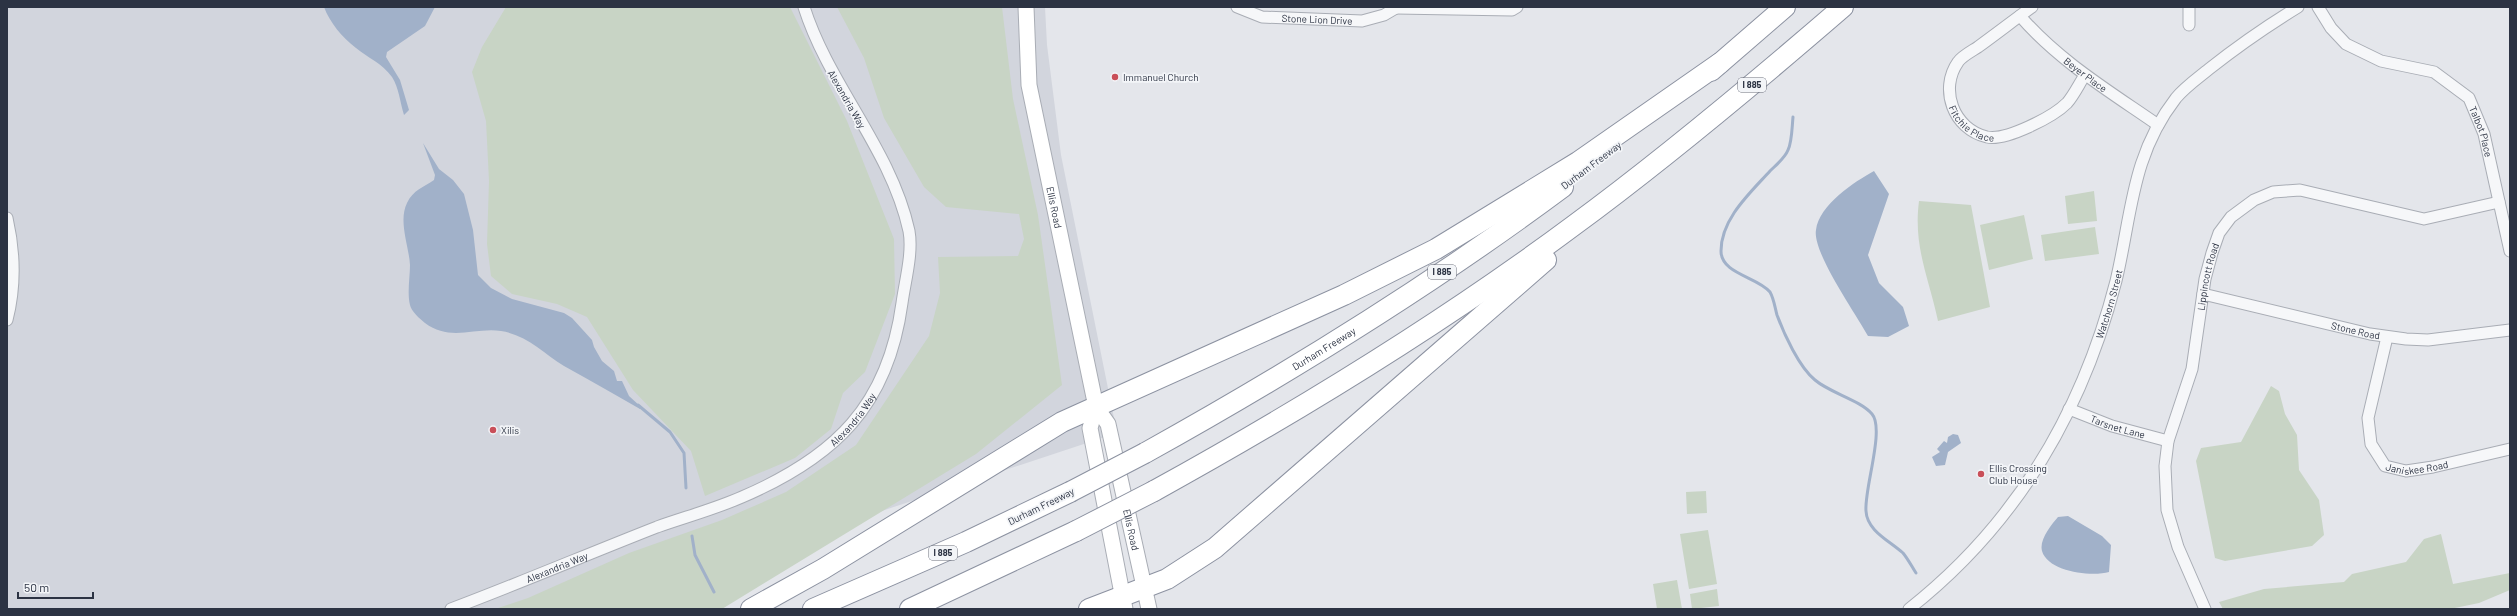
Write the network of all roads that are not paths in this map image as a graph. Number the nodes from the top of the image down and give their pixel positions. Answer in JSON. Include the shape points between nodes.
{"nodes":[{"id":1,"x":804,"y":7,"type":"edge"},
{"id":2,"x":1026,"y":7,"type":"edge"},
{"id":3,"x":1237,"y":7,"type":"edge"},
{"id":4,"x":1396,"y":7,"type":"edge"},
{"id":5,"x":1517,"y":7,"type":"edge"},
{"id":6,"x":1785,"y":7,"type":"edge"},
{"id":7,"x":1843,"y":7,"type":"edge"},
{"id":8,"x":2032,"y":7,"type":"edge"},
{"id":9,"x":2189,"y":7,"type":"edge"},
{"id":10,"x":2298,"y":7,"type":"edge"},
{"id":11,"x":2318,"y":7,"type":"edge"},
{"id":12,"x":2020,"y":16,"type":"junction"},
{"id":13,"x":2189,"y":25,"type":"dead end"},
{"id":14,"x":1720,"y":63,"type":"junction"},
{"id":15,"x":2085,"y":75,"type":"junction"},
{"id":16,"x":2158,"y":125,"type":"junction"},
{"id":17,"x":1659,"y":161,"type":"junction"},
{"id":18,"x":2499,"y":202,"type":"junction"},
{"id":19,"x":7,"y":218,"type":"edge"},
{"id":20,"x":2510,"y":251,"type":"edge"},
{"id":21,"x":2203,"y":294,"type":"junction"},
{"id":22,"x":7,"y":320,"type":"edge"},
{"id":23,"x":2510,"y":330,"type":"edge"},
{"id":24,"x":2386,"y":337,"type":"junction"},
{"id":25,"x":1096,"y":407,"type":"junction"},
{"id":26,"x":2069,"y":409,"type":"junction"},
{"id":27,"x":2168,"y":441,"type":"junction"},
{"id":28,"x":2510,"y":449,"type":"edge"},
{"id":29,"x":1145,"y":589,"type":"junction"},
{"id":30,"x":1124,"y":603,"type":"edge"},
{"id":31,"x":451,"y":609,"type":"edge"},
{"id":32,"x":752,"y":609,"type":"edge"},
{"id":33,"x":813,"y":609,"type":"edge"},
{"id":34,"x":910,"y":609,"type":"edge"},
{"id":35,"x":1089,"y":609,"type":"edge"},
{"id":36,"x":1149,"y":609,"type":"edge"},
{"id":37,"x":1909,"y":609,"type":"edge"},
{"id":38,"x":2205,"y":609,"type":"edge"}],
"edges":[{"from":1,"to":31,"type":"street","name":"Alexandria Way","via":[[821,54],[898,194],[909,234],[899,326],[883,378],[873,395],[828,449],[810,463],[741,498],[658,527]]},
{"from":2,"to":25,"type":"main road","name":"Ellis Road","via":[[1030,85]]},
{"from":3,"to":4,"type":"street","name":"Stone Lion Drive","via":[[1262,17],[1362,21],[1384,15]]},
{"from":4,"to":5,"type":"street","via":[[1512,10]]},
{"from":6,"to":14,"type":"highway","name":"Durham Freeway","number":"I 885"},
{"from":7,"to":17,"type":"highway","number":"I 885"},
{"from":8,"to":12,"type":"street","name":"Fitchie Place"},
{"from":9,"to":13,"type":"street"},
{"from":10,"to":16,"type":"street","name":"Watchorn Street","via":[[2234,49],[2191,83],[2176,97]]},
{"from":11,"to":18,"type":"street","name":"Talbot Place","via":[[2331,28],[2346,44],[2381,61],[2434,72],[2469,98],[2484,134]]},
{"from":12,"to":15,"type":"street","name":"Beyer Place","via":[[2042,41]]},
{"from":12,"to":15,"type":"street","name":"Fitchie Place","via":[[1959,61],[1951,79],[1950,101],[1958,119],[1973,131],[1987,137],[2007,136],[2049,116],[2066,103]]},
{"from":14,"to":25,"type":"highway","via":[[1572,166],[1436,249],[1344,295]]},
{"from":14,"to":33,"type":"highway","name":"Durham Freeway","number":"I 885","bridge":true,"via":[[1593,164],[1448,268],[1313,356],[1145,453],[1070,492],[953,548]]},
{"from":15,"to":16,"type":"street","name":"Beyer Place"},
{"from":16,"to":26,"type":"street","name":"Watchorn Street","via":[[2144,154],[2133,188],[2116,278],[2103,327],[2089,367]]},
{"from":17,"to":29,"type":"highway","via":[[1235,532],[1181,571]]},
{"from":17,"to":34,"type":"highway","number":"I 885","bridge":true,"via":[[1572,227],[1436,322],[1299,408],[1154,491],[1076,531]]},
{"from":18,"to":20,"type":"street","name":"Talbot Place"},
{"from":18,"to":21,"type":"street","name":"Lippincott Road","via":[[2424,219],[2300,190],[2273,192],[2254,200],[2231,217],[2219,233]]},
{"from":19,"to":22,"type":"street","via":[[14,286]]},
{"from":21,"to":24,"type":"street","name":"Stone Road"},
{"from":21,"to":27,"type":"street","name":"Lippincott Road","via":[[2192,369]]},
{"from":23,"to":24,"type":"street","name":"Stone Road","via":[[2428,340]]},
{"from":24,"to":28,"type":"street","name":"Janiskee Road","via":[[2368,418],[2370,444],[2386,466],[2406,471]]},
{"from":25,"to":29,"type":"main road","name":"Ellis Road","via":[[1108,424]]},
{"from":25,"to":30,"type":"main road","name":"Ellis Road","via":[[1090,428]]},
{"from":25,"to":32,"type":"highway","via":[[1046,431],[823,569]]},
{"from":26,"to":27,"type":"street","name":"Tarsnet Lane","via":[[2112,426]]},
{"from":26,"to":37,"type":"street","name":"Watchorn Street","via":[[2032,478],[2001,520],[1955,570]]},
{"from":27,"to":38,"type":"street","name":"Lippincott Road","via":[[2165,466],[2167,510],[2178,547]]},
{"from":29,"to":30,"type":"highway"},
{"from":29,"to":36,"type":"main road","name":"Ellis Road"},
{"from":30,"to":35,"type":"highway"}]}
